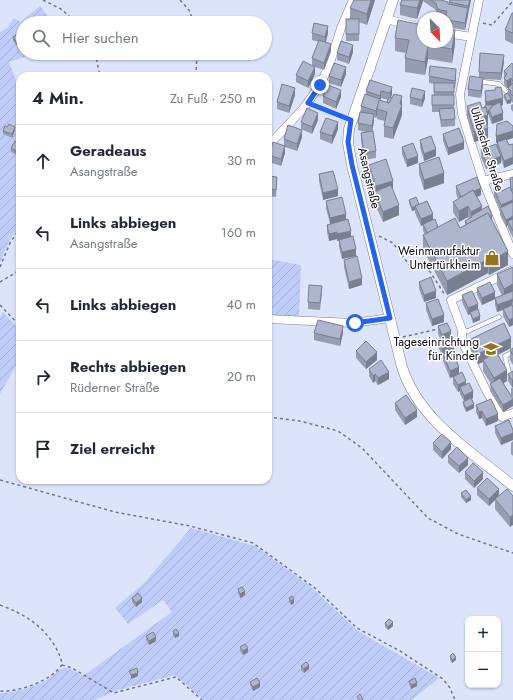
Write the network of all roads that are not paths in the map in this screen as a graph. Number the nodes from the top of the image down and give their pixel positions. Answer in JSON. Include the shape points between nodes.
{"nodes":[{"id":1,"x":353,"y":0,"type":"edge"},
{"id":2,"x":393,"y":0,"type":"edge"},
{"id":3,"x":479,"y":0,"type":"edge"},
{"id":4,"x":386,"y":19,"type":"junction"},
{"id":5,"x":417,"y":27,"type":"edge"},
{"id":6,"x":453,"y":34,"type":"edge"},
{"id":7,"x":471,"y":37,"type":"junction"},
{"id":8,"x":463,"y":79,"type":"junction"},
{"id":9,"x":506,"y":91,"type":"dead end"},
{"id":10,"x":272,"y":142,"type":"edge"},
{"id":11,"x":513,"y":174,"type":"edge"},
{"id":12,"x":483,"y":181,"type":"junction"},
{"id":13,"x":513,"y":254,"type":"edge"},
{"id":14,"x":513,"y":270,"type":"edge"},
{"id":15,"x":499,"y":317,"type":"dead end"},
{"id":16,"x":390,"y":318,"type":"junction"},
{"id":17,"x":272,"y":319,"type":"edge"},
{"id":18,"x":462,"y":330,"type":"junction"},
{"id":19,"x":513,"y":352,"type":"edge"},
{"id":20,"x":509,"y":373,"type":"edge"},
{"id":21,"x":513,"y":413,"type":"edge"},
{"id":22,"x":513,"y":486,"type":"edge"}],
"edges":[{"from":1,"to":10,"type":"street","via":[[327,71],[308,103]]},
{"from":2,"to":4,"type":"street","name":"Asangstraße"},
{"from":3,"to":7,"type":"street","name":"Uhlbacher Straße"},
{"from":4,"to":5,"type":"street"},
{"from":4,"to":16,"type":"street","name":"Asangstraße","via":[[349,129],[350,153]]},
{"from":6,"to":7,"type":"street"},
{"from":7,"to":8,"type":"street","name":"Uhlbacher Straße"},
{"from":8,"to":9,"type":"lane","via":[[499,84]]},
{"from":8,"to":12,"type":"street","name":"Uhlbacher Straße","via":[[460,94],[462,114]]},
{"from":11,"to":12,"type":"street"},
{"from":12,"to":13,"type":"street","name":"Uhlbacher Straße"},
{"from":14,"to":18,"type":"street","via":[[451,300]]},
{"from":15,"to":18,"type":"lane","via":[[468,331]]},
{"from":16,"to":17,"type":"street","via":[[353,323]]},
{"from":16,"to":22,"type":"street","name":"Asangstraße","via":[[404,373],[424,410]]},
{"from":18,"to":21,"type":"street","via":[[462,341],[502,417]]},
{"from":19,"to":20,"type":"lane","via":[[505,356]]}]}
